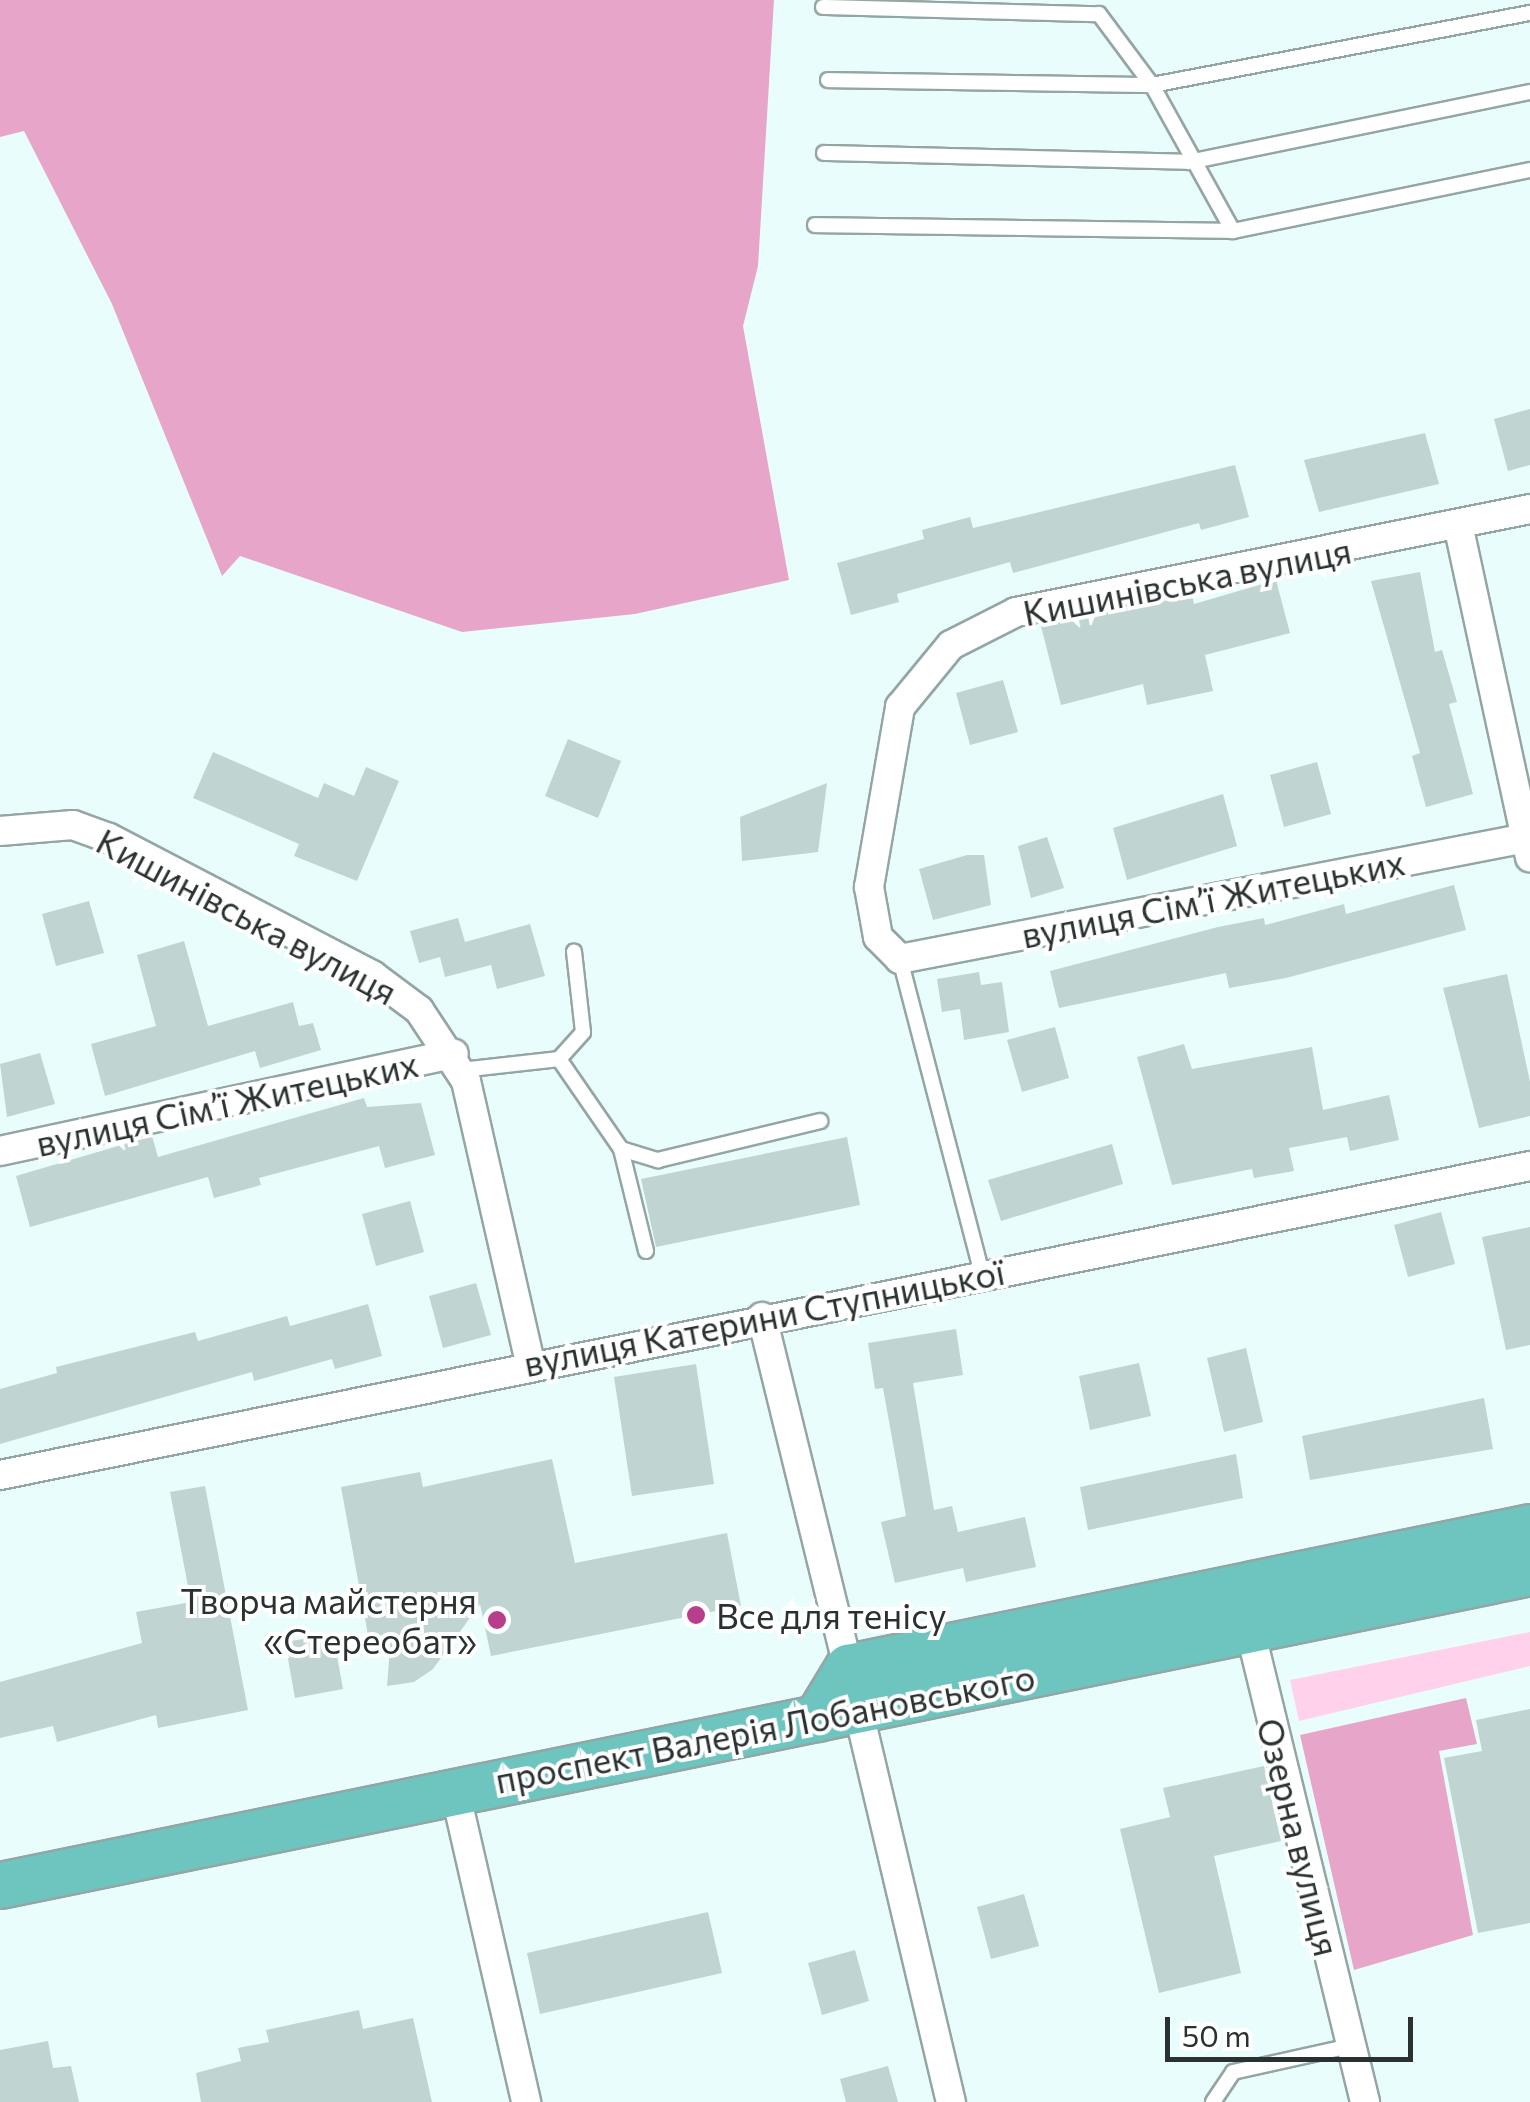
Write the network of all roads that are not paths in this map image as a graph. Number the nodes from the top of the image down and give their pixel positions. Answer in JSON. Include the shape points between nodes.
{"nodes":[{"id":1,"x":823,"y":7,"type":"dead end"},
{"id":2,"x":1530,"y":13,"type":"edge"},
{"id":3,"x":828,"y":80,"type":"dead end"},
{"id":4,"x":1152,"y":85,"type":"junction"},
{"id":5,"x":1530,"y":92,"type":"edge"},
{"id":6,"x":824,"y":153,"type":"dead end"},
{"id":7,"x":1190,"y":162,"type":"junction"},
{"id":8,"x":1530,"y":170,"type":"edge"},
{"id":9,"x":815,"y":225,"type":"dead end"},
{"id":10,"x":1233,"y":231,"type":"junction"},
{"id":11,"x":1530,"y":509,"type":"edge"},
{"id":12,"x":1459,"y":528,"type":"junction"},
{"id":13,"x":0,"y":831,"type":"edge"},
{"id":14,"x":1528,"y":847,"type":"edge"},
{"id":15,"x":574,"y":952,"type":"dead end"},
{"id":16,"x":900,"y":958,"type":"junction"},
{"id":17,"x":559,"y":1059,"type":"junction"},
{"id":18,"x":458,"y":1062,"type":"junction"},
{"id":19,"x":820,"y":1120,"type":"dead end"},
{"id":20,"x":621,"y":1149,"type":"junction"},
{"id":21,"x":0,"y":1151,"type":"edge"},
{"id":22,"x":1530,"y":1166,"type":"edge"},
{"id":23,"x":646,"y":1251,"type":"dead end"},
{"id":24,"x":982,"y":1274,"type":"junction"},
{"id":25,"x":762,"y":1317,"type":"junction"},
{"id":26,"x":530,"y":1363,"type":"junction"},
{"id":27,"x":0,"y":1475,"type":"edge"},
{"id":28,"x":1530,"y":1526,"type":"edge"},
{"id":29,"x":1530,"y":1572,"type":"edge"},
{"id":30,"x":1250,"y":1630,"type":"junction"},
{"id":31,"x":841,"y":1698,"type":"junction"},
{"id":32,"x":455,"y":1791,"type":"junction"},
{"id":33,"x":0,"y":1884,"type":"edge"},
{"id":34,"x":1350,"y":2046,"type":"junction"},
{"id":35,"x":526,"y":2102,"type":"edge"},
{"id":36,"x":950,"y":2102,"type":"edge"},
{"id":37,"x":1213,"y":2102,"type":"edge"},
{"id":38,"x":1364,"y":2102,"type":"edge"}],
"edges":[{"from":1,"to":4,"type":"lane","via":[[1099,14]]},
{"from":2,"to":4,"type":"lane"},
{"from":3,"to":4,"type":"lane"},
{"from":4,"to":7,"type":"lane"},
{"from":5,"to":7,"type":"lane"},
{"from":6,"to":7,"type":"lane"},
{"from":7,"to":10,"type":"lane"},
{"from":8,"to":10,"type":"lane"},
{"from":9,"to":10,"type":"lane"},
{"from":11,"to":12,"type":"street","name":"Кишинівська вулиця"},
{"from":12,"to":14,"type":"street"},
{"from":12,"to":16,"type":"street","name":"Кишинівська вулиця","via":[[1016,612],[950,646],[900,706],[869,887],[878,938]]},
{"from":13,"to":18,"type":"street","name":"Кишинівська вулиця","via":[[73,825],[109,838],[372,975],[418,1010]]},
{"from":14,"to":16,"type":"street","name":"вулиця Сімʼї Житецьких"},
{"from":15,"to":17,"type":"lane","via":[[583,1032]]},
{"from":16,"to":24,"type":"lane"},
{"from":17,"to":18,"type":"lane"},
{"from":17,"to":20,"type":"lane"},
{"from":18,"to":21,"type":"street","name":"вулиця Сімʼї Житецьких"},
{"from":18,"to":26,"type":"street","name":"Кишинівська вулиця"},
{"from":19,"to":20,"type":"lane","via":[[658,1160]]},
{"from":20,"to":23,"type":"lane"},
{"from":22,"to":24,"type":"street","name":"вулиця Катерини Ступницької"},
{"from":24,"to":25,"type":"street","name":"вулиця Катерини Ступницької"},
{"from":25,"to":26,"type":"street","name":"вулиця Катерини Ступницької"},
{"from":25,"to":31,"type":"street"},
{"from":26,"to":27,"type":"street","name":"вулиця Катерини Ступницької"},
{"from":28,"to":31,"type":"main road","name":"проспект Валерія Лобановського"},
{"from":29,"to":30,"type":"main road","name":"проспект Валерія Лобановського"},
{"from":30,"to":31,"type":"main road","name":"проспект Валерія Лобановського"},
{"from":30,"to":34,"type":"street","name":"Озерна вулиця"},
{"from":31,"to":32,"type":"main road","name":"проспект Валерія Лобановського"},
{"from":31,"to":36,"type":"street"},
{"from":32,"to":33,"type":"main road","name":"проспект Валерія Лобановського"},
{"from":32,"to":35,"type":"street"},
{"from":34,"to":37,"type":"lane","via":[[1233,2072]]},
{"from":34,"to":38,"type":"street","name":"Озерна вулиця"}]}
